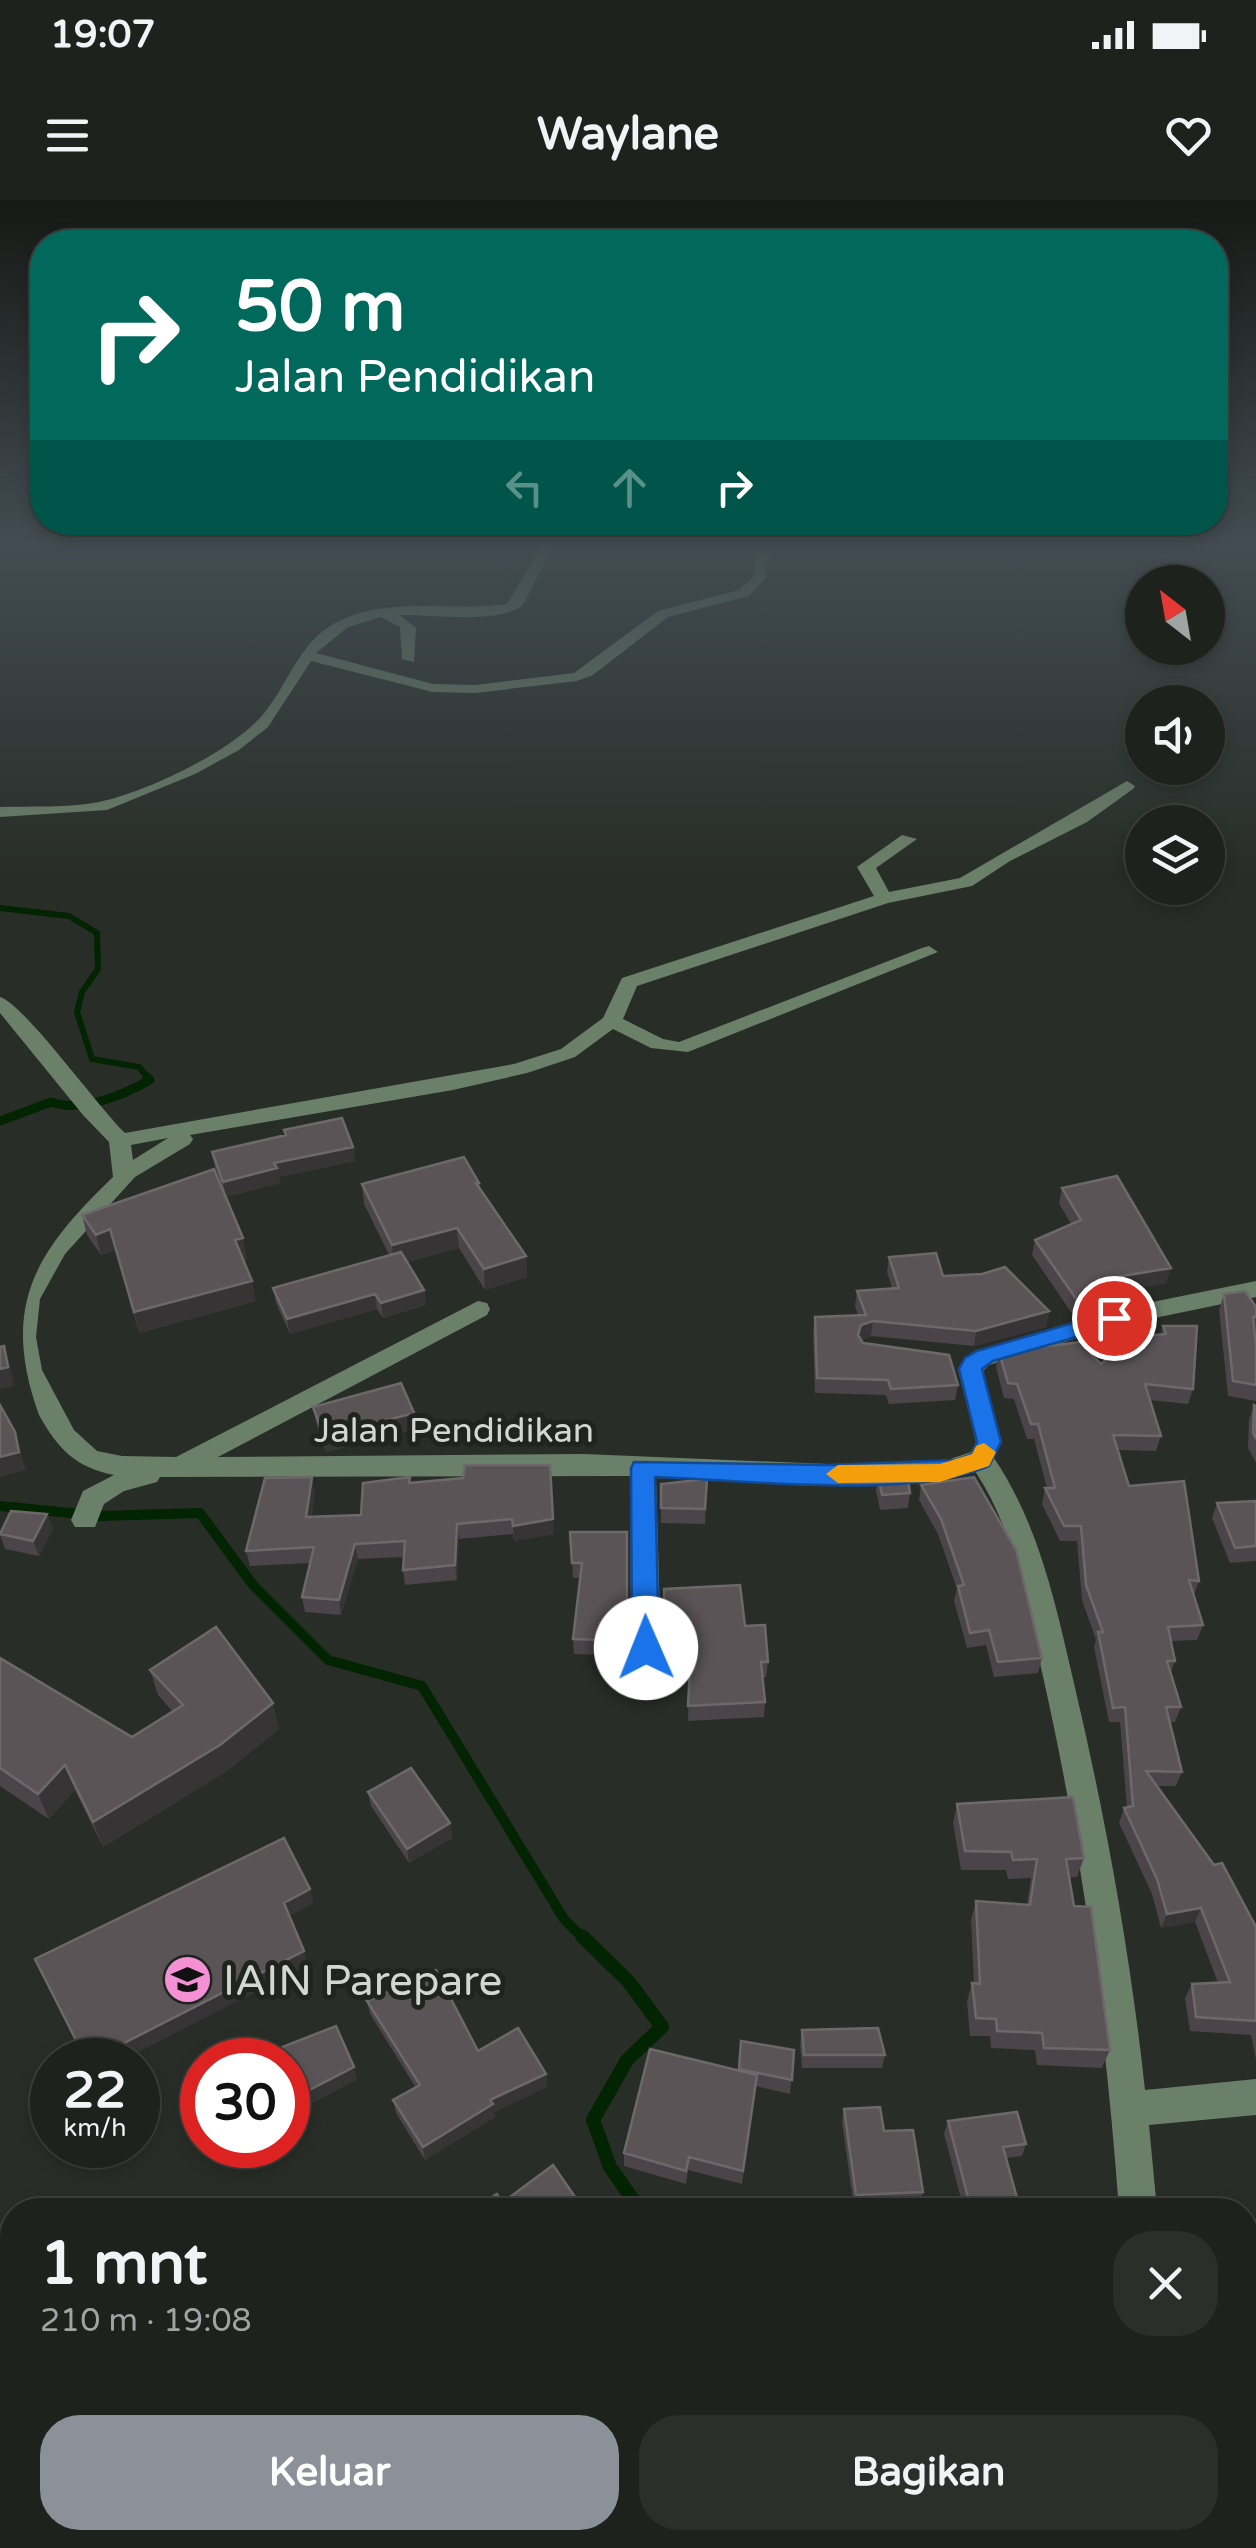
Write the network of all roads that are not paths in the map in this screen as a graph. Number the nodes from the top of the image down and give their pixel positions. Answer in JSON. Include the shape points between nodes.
{"nodes":[{"id":1,"x":306,"y":655,"type":"joint"},
{"id":2,"x":409,"y":655,"type":"edge"},
{"id":3,"x":611,"y":655,"type":"edge"},
{"id":4,"x":409,"y":659,"type":"dead end"},
{"id":5,"x":1127,"y":786,"type":"dead end"},
{"id":6,"x":0,"y":812,"type":"edge"},
{"id":7,"x":908,"y":839,"type":"dead end"},
{"id":8,"x":884,"y":898,"type":"junction"},
{"id":9,"x":929,"y":952,"type":"dead end"},
{"id":10,"x":0,"y":1003,"type":"edge"},
{"id":11,"x":612,"y":1021,"type":"junction"},
{"id":12,"x":209,"y":1127,"type":"junction"},
{"id":13,"x":120,"y":1140,"type":"junction"},
{"id":14,"x":125,"y":1174,"type":"junction"},
{"id":15,"x":1256,"y":1288,"type":"edge"},
{"id":16,"x":478,"y":1308,"type":"dead end"},
{"id":17,"x":981,"y":1460,"type":"junction"},
{"id":18,"x":182,"y":1464,"type":"junction"},
{"id":19,"x":643,"y":1468,"type":"junction"},
{"id":20,"x":88,"y":1509,"type":"dead end"},
{"id":21,"x":646,"y":1648,"type":"dead end"},
{"id":22,"x":1256,"y":2097,"type":"edge"},
{"id":23,"x":1130,"y":2109,"type":"junction"},
{"id":24,"x":1137,"y":2198,"type":"edge"}],
"edges":[{"from":1,"to":3,"type":"street","via":[[433,688],[475,689],[576,677]]},
{"from":1,"to":6,"type":"street","via":[[265,723],[224,752],[107,804]]},
{"from":2,"to":4,"type":"street"},
{"from":5,"to":8,"type":"street","via":[[966,882]]},
{"from":7,"to":8,"type":"street","via":[[866,868]]},
{"from":8,"to":11,"type":"street","via":[[629,982]]},
{"from":9,"to":11,"type":"street","via":[[681,1048]]},
{"from":10,"to":13,"type":"street"},
{"from":11,"to":12,"type":"street","via":[[568,1053],[520,1069]]},
{"from":12,"to":13,"type":"street"},
{"from":12,"to":14,"type":"street","name":"Jalan Pendidikan"},
{"from":13,"to":14,"type":"street"},
{"from":14,"to":18,"type":"street","name":"Jalan Pendidikan","via":[[42,1272],[27,1301],[26,1362],[78,1452],[127,1467]]},
{"from":15,"to":17,"type":"street","via":[[1114,1318],[962,1364],[989,1442]]},
{"from":16,"to":18,"type":"street"},
{"from":17,"to":19,"type":"street","name":"Jalan Pendidikan","via":[[940,1473]]},
{"from":17,"to":23,"type":"street","via":[[1027,1551],[1084,1785]]},
{"from":18,"to":19,"type":"street","name":"Jalan Pendidikan"},
{"from":18,"to":20,"type":"street","via":[[115,1484]]},
{"from":19,"to":21,"type":"street"},
{"from":22,"to":23,"type":"street"},
{"from":23,"to":24,"type":"street"}]}
